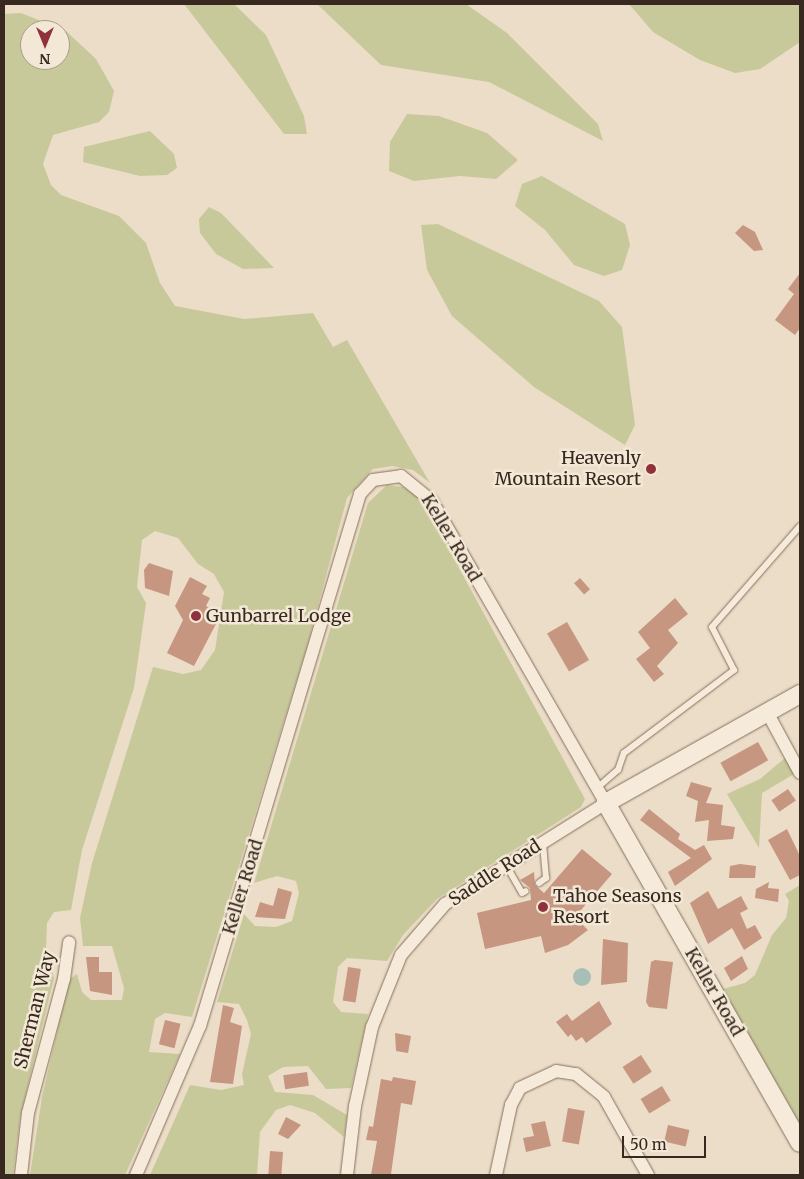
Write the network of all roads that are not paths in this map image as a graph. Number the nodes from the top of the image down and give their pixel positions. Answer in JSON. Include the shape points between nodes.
{"nodes":[{"id":1,"x":800,"y":526,"type":"edge"},
{"id":2,"x":800,"y":694,"type":"edge"},
{"id":3,"x":767,"y":712,"type":"junction"},
{"id":4,"x":800,"y":772,"type":"edge"},
{"id":5,"x":602,"y":796,"type":"junction"},
{"id":6,"x":543,"y":841,"type":"junction"},
{"id":7,"x":505,"y":864,"type":"junction"},
{"id":8,"x":539,"y":883,"type":"dead end"},
{"id":9,"x":526,"y":891,"type":"dead end"},
{"id":10,"x":68,"y":942,"type":"dead end"},
{"id":11,"x":800,"y":1143,"type":"edge"},
{"id":12,"x":21,"y":1175,"type":"edge"},
{"id":13,"x":136,"y":1175,"type":"edge"},
{"id":14,"x":347,"y":1175,"type":"edge"},
{"id":15,"x":496,"y":1175,"type":"edge"},
{"id":16,"x":648,"y":1175,"type":"edge"}],
"edges":[{"from":1,"to":5,"type":"lane","via":[[712,626],[734,670],[624,754]]},
{"from":2,"to":3,"type":"street","name":"Saddle Road"},
{"from":3,"to":4,"type":"street"},
{"from":3,"to":5,"type":"street","name":"Saddle Road"},
{"from":5,"to":6,"type":"street","name":"Saddle Road"},
{"from":5,"to":11,"type":"street","name":"Keller Road"},
{"from":5,"to":13,"type":"street","name":"Keller Road","via":[[432,501],[401,476],[373,480],[360,494],[354,512],[312,666],[200,1026]]},
{"from":6,"to":7,"type":"street","name":"Saddle Road"},
{"from":6,"to":8,"type":"lane","via":[[546,878]]},
{"from":7,"to":9,"type":"lane","via":[[522,892]]},
{"from":7,"to":14,"type":"street","name":"Saddle Road","via":[[445,904],[401,954],[372,1027],[355,1106]]},
{"from":10,"to":12,"type":"street","name":"Sherman Way","via":[[64,979],[28,1113]]},
{"from":15,"to":16,"type":"street","via":[[511,1105],[520,1088],[556,1070],[576,1074],[604,1097]]}]}
